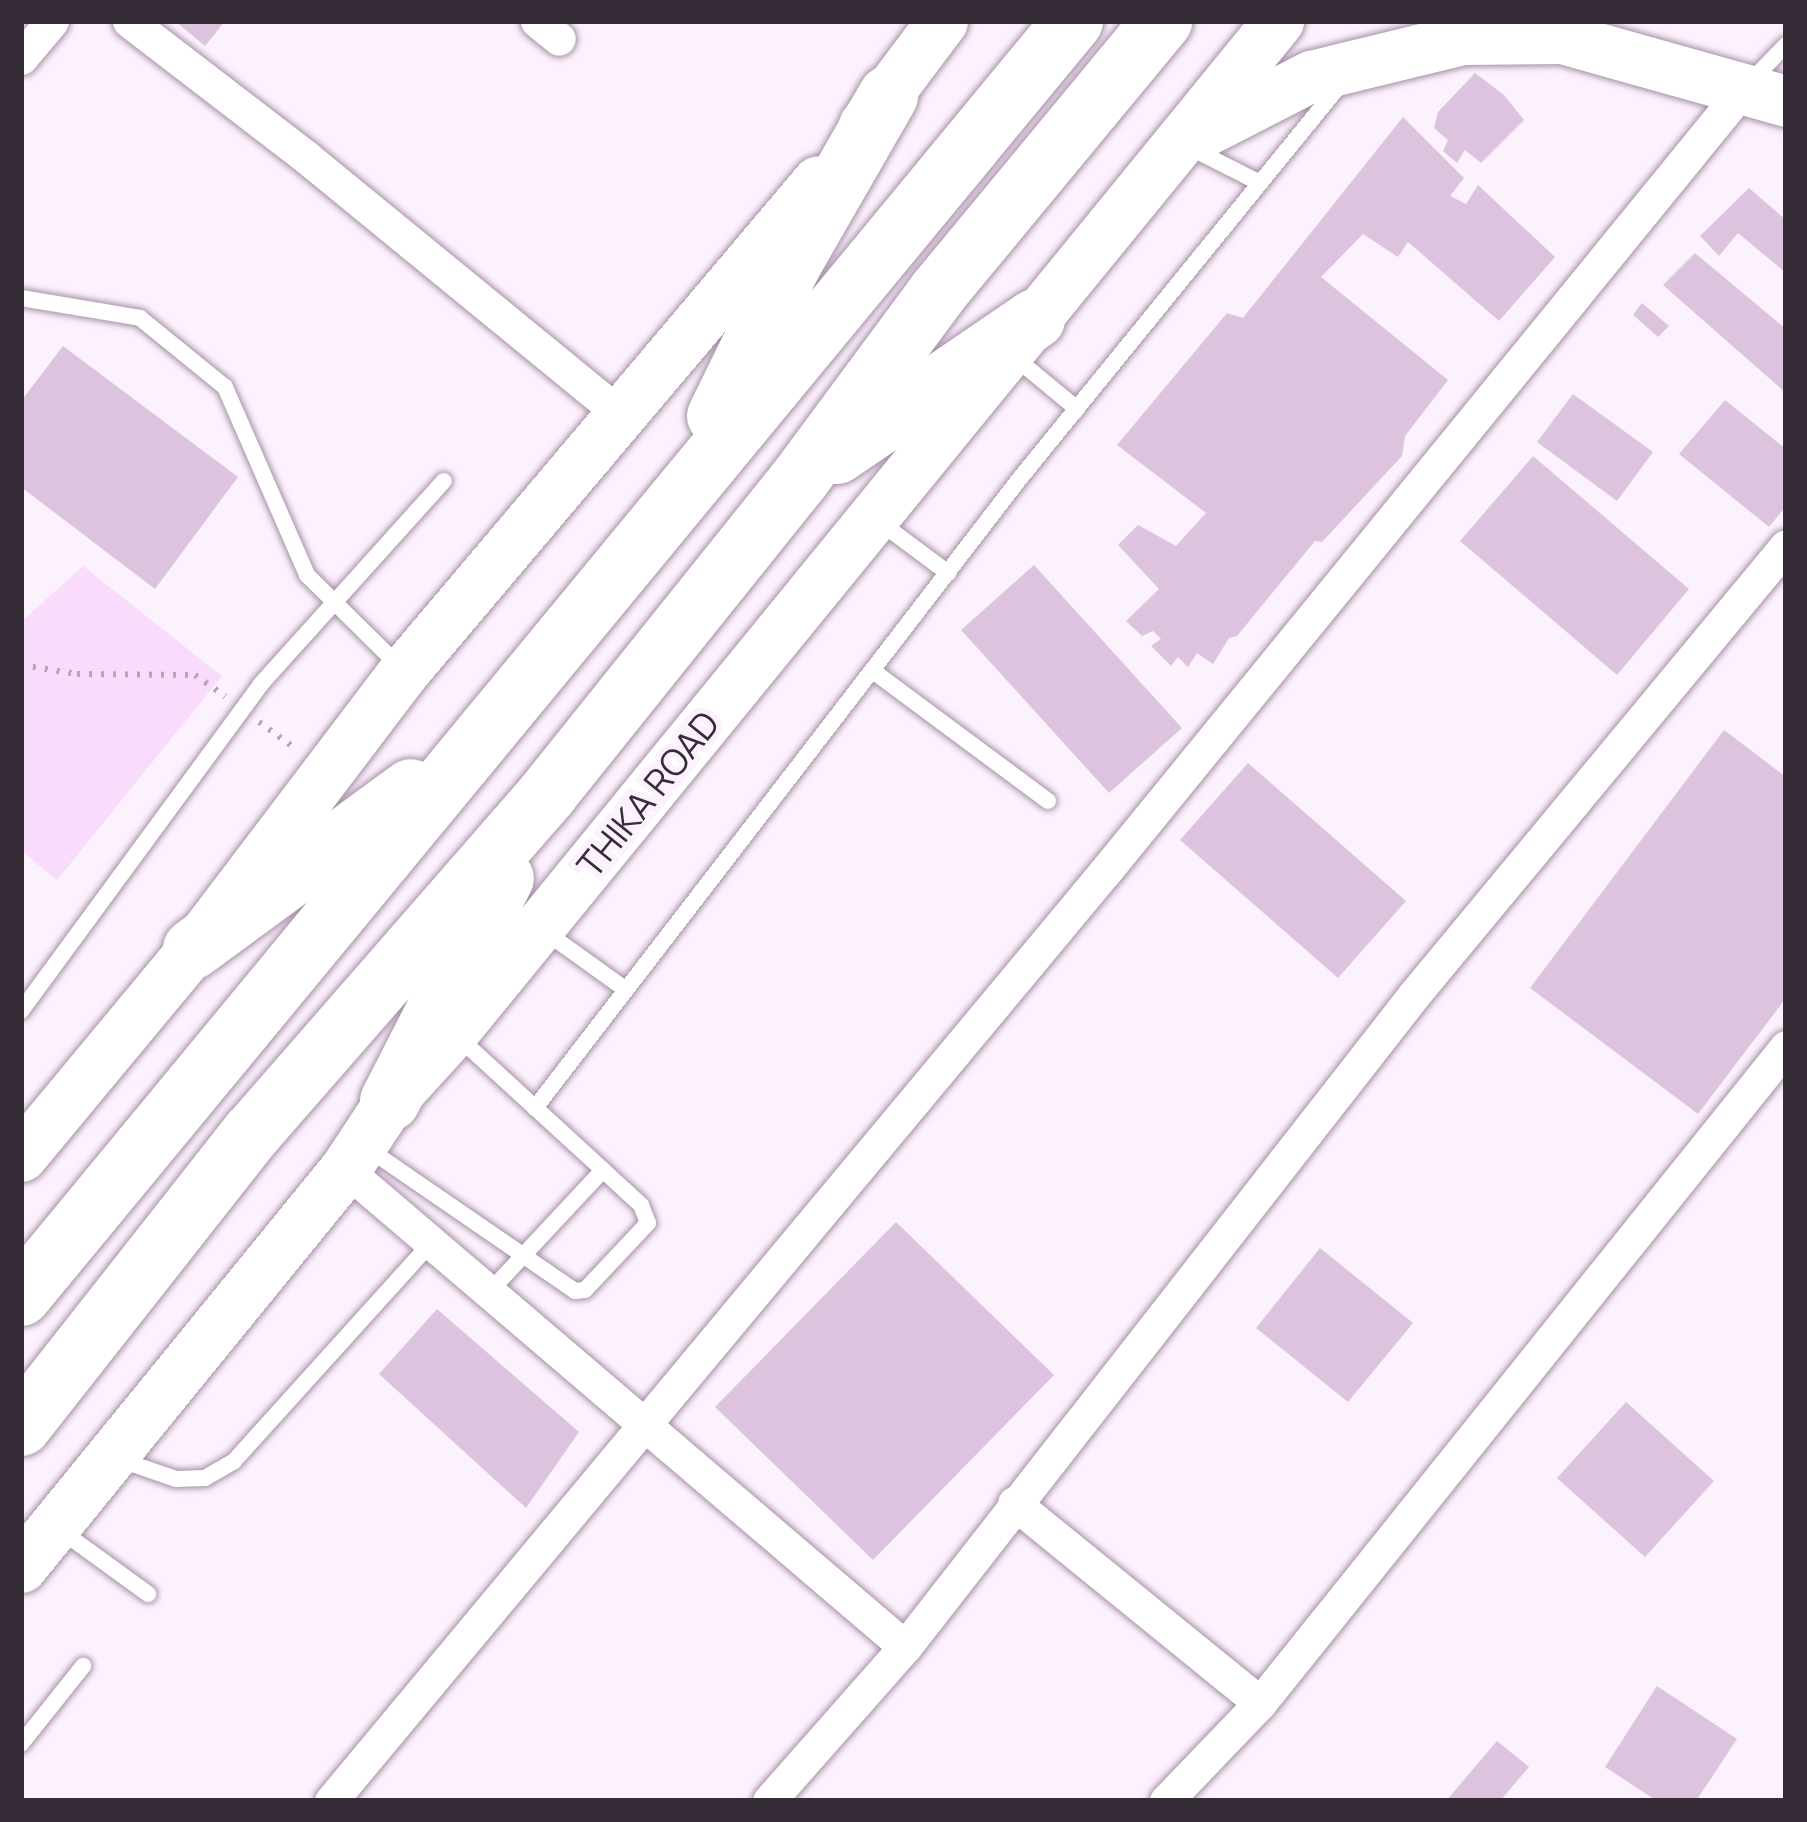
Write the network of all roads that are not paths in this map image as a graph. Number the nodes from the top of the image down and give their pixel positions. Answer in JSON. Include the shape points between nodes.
{"nodes":[{"id":1,"x":52,"y":21,"type":"edge"},
{"id":2,"x":129,"y":21,"type":"edge"},
{"id":3,"x":941,"y":21,"type":"edge"},
{"id":4,"x":1073,"y":21,"type":"edge"},
{"id":5,"x":1162,"y":21,"type":"edge"},
{"id":6,"x":1278,"y":21,"type":"edge"},
{"id":7,"x":1786,"y":45,"type":"edge"},
{"id":8,"x":21,"y":58,"type":"edge"},
{"id":9,"x":1361,"y":59,"type":"junction"},
{"id":10,"x":1765,"y":95,"type":"edge"},
{"id":11,"x":888,"y":96,"type":"junction"},
{"id":12,"x":1180,"y":143,"type":"junction"},
{"id":13,"x":1258,"y":182,"type":"junction"},
{"id":14,"x":21,"y":298,"type":"edge"},
{"id":15,"x":1022,"y":335,"type":"junction"},
{"id":16,"x":1077,"y":409,"type":"junction"},
{"id":17,"x":624,"y":417,"type":"junction"},
{"id":18,"x":799,"y":480,"type":"junction"},
{"id":19,"x":444,"y":481,"type":"dead end"},
{"id":20,"x":674,"y":502,"type":"junction"},
{"id":21,"x":874,"y":518,"type":"junction"},
{"id":22,"x":1786,"y":546,"type":"edge"},
{"id":23,"x":948,"y":573,"type":"junction"},
{"id":24,"x":335,"y":602,"type":"junction"},
{"id":25,"x":404,"y":671,"type":"junction"},
{"id":26,"x":873,"y":671,"type":"junction"},
{"id":27,"x":482,"y":736,"type":"junction"},
{"id":28,"x":548,"y":793,"type":"junction"},
{"id":29,"x":1048,"y":801,"type":"dead end"},
{"id":30,"x":539,"y":927,"type":"junction"},
{"id":31,"x":193,"y":949,"type":"junction"},
{"id":32,"x":626,"y":990,"type":"junction"},
{"id":33,"x":21,"y":1011,"type":"edge"},
{"id":34,"x":453,"y":1033,"type":"junction"},
{"id":35,"x":1786,"y":1047,"type":"edge"},
{"id":36,"x":535,"y":1108,"type":"junction"},
{"id":37,"x":365,"y":1138,"type":"junction"},
{"id":38,"x":21,"y":1156,"type":"edge"},
{"id":39,"x":603,"y":1170,"type":"junction"},
{"id":40,"x":432,"y":1242,"type":"junction"},
{"id":41,"x":524,"y":1257,"type":"junction"},
{"id":42,"x":490,"y":1291,"type":"junction"},
{"id":43,"x":21,"y":1296,"type":"edge"},
{"id":44,"x":648,"y":1424,"type":"junction"},
{"id":45,"x":21,"y":1426,"type":"edge"},
{"id":46,"x":110,"y":1456,"type":"junction"},
{"id":47,"x":1014,"y":1503,"type":"junction"},
{"id":48,"x":54,"y":1526,"type":"junction"},
{"id":49,"x":21,"y":1567,"type":"edge"},
{"id":50,"x":148,"y":1594,"type":"dead end"},
{"id":51,"x":905,"y":1647,"type":"junction"},
{"id":52,"x":82,"y":1666,"type":"dead end"},
{"id":53,"x":1260,"y":1703,"type":"junction"},
{"id":54,"x":21,"y":1744,"type":"edge"},
{"id":55,"x":331,"y":1801,"type":"edge"},
{"id":56,"x":769,"y":1801,"type":"edge"},
{"id":57,"x":1166,"y":1801,"type":"edge"}],
"edges":[{"from":1,"to":8,"type":"street"},
{"from":2,"to":17,"type":"street"},
{"from":3,"to":11,"type":"main road"},
{"from":4,"to":20,"type":"highway"},
{"from":5,"to":18,"type":"highway","via":[[938,292]]},
{"from":6,"to":12,"type":"main road","name":"THIKA ROAD"},
{"from":7,"to":10,"type":"lane"},
{"from":9,"to":10,"type":"main road","via":[[1463,38],[1562,38]]},
{"from":9,"to":12,"type":"main road"},
{"from":9,"to":13,"type":"lane"},
{"from":10,"to":44,"type":"street"},
{"from":11,"to":17,"type":"main road"},
{"from":11,"to":20,"type":"highway","via":[[792,263]]},
{"from":12,"to":13,"type":"lane"},
{"from":12,"to":15,"type":"main road","name":"THIKA ROAD"},
{"from":13,"to":16,"type":"lane"},
{"from":14,"to":24,"type":"lane","via":[[140,317],[225,386],[307,574]]},
{"from":15,"to":16,"type":"lane"},
{"from":15,"to":18,"type":"highway"},
{"from":15,"to":21,"type":"main road","name":"THIKA ROAD"},
{"from":16,"to":23,"type":"lane"},
{"from":17,"to":25,"type":"main road"},
{"from":18,"to":28,"type":"highway"},
{"from":19,"to":24,"type":"lane"},
{"from":20,"to":27,"type":"highway"},
{"from":21,"to":23,"type":"lane"},
{"from":21,"to":30,"type":"main road","name":"THIKA ROAD"},
{"from":22,"to":47,"type":"street","via":[[1413,996]]},
{"from":23,"to":26,"type":"lane"},
{"from":24,"to":25,"type":"lane"},
{"from":24,"to":33,"type":"lane","via":[[243,709]]},
{"from":25,"to":31,"type":"main road"},
{"from":26,"to":29,"type":"lane"},
{"from":26,"to":32,"type":"lane"},
{"from":27,"to":31,"type":"highway"},
{"from":27,"to":43,"type":"highway"},
{"from":28,"to":37,"type":"highway"},
{"from":28,"to":45,"type":"highway","via":[[251,1134]]},
{"from":30,"to":32,"type":"lane"},
{"from":30,"to":34,"type":"main road","name":"THIKA ROAD"},
{"from":31,"to":38,"type":"main road"},
{"from":32,"to":36,"type":"lane"},
{"from":34,"to":36,"type":"lane"},
{"from":34,"to":37,"type":"main road","name":"THIKA ROAD"},
{"from":35,"to":53,"type":"street"},
{"from":36,"to":39,"type":"lane"},
{"from":37,"to":40,"type":"street"},
{"from":37,"to":41,"type":"lane"},
{"from":37,"to":46,"type":"main road","name":"THIKA ROAD"},
{"from":39,"to":41,"type":"lane"},
{"from":39,"to":41,"type":"lane","via":[[649,1223],[585,1290]]},
{"from":40,"to":42,"type":"street"},
{"from":40,"to":46,"type":"lane","via":[[234,1461],[205,1478],[176,1479]]},
{"from":41,"to":42,"type":"lane"},
{"from":42,"to":44,"type":"street"},
{"from":44,"to":51,"type":"street"},
{"from":44,"to":55,"type":"street"},
{"from":46,"to":48,"type":"main road","name":"THIKA ROAD"},
{"from":47,"to":51,"type":"street"},
{"from":47,"to":53,"type":"street"},
{"from":48,"to":49,"type":"main road","name":"THIKA ROAD"},
{"from":48,"to":50,"type":"lane"},
{"from":51,"to":56,"type":"street"},
{"from":52,"to":54,"type":"lane"},
{"from":53,"to":57,"type":"street"}]}
